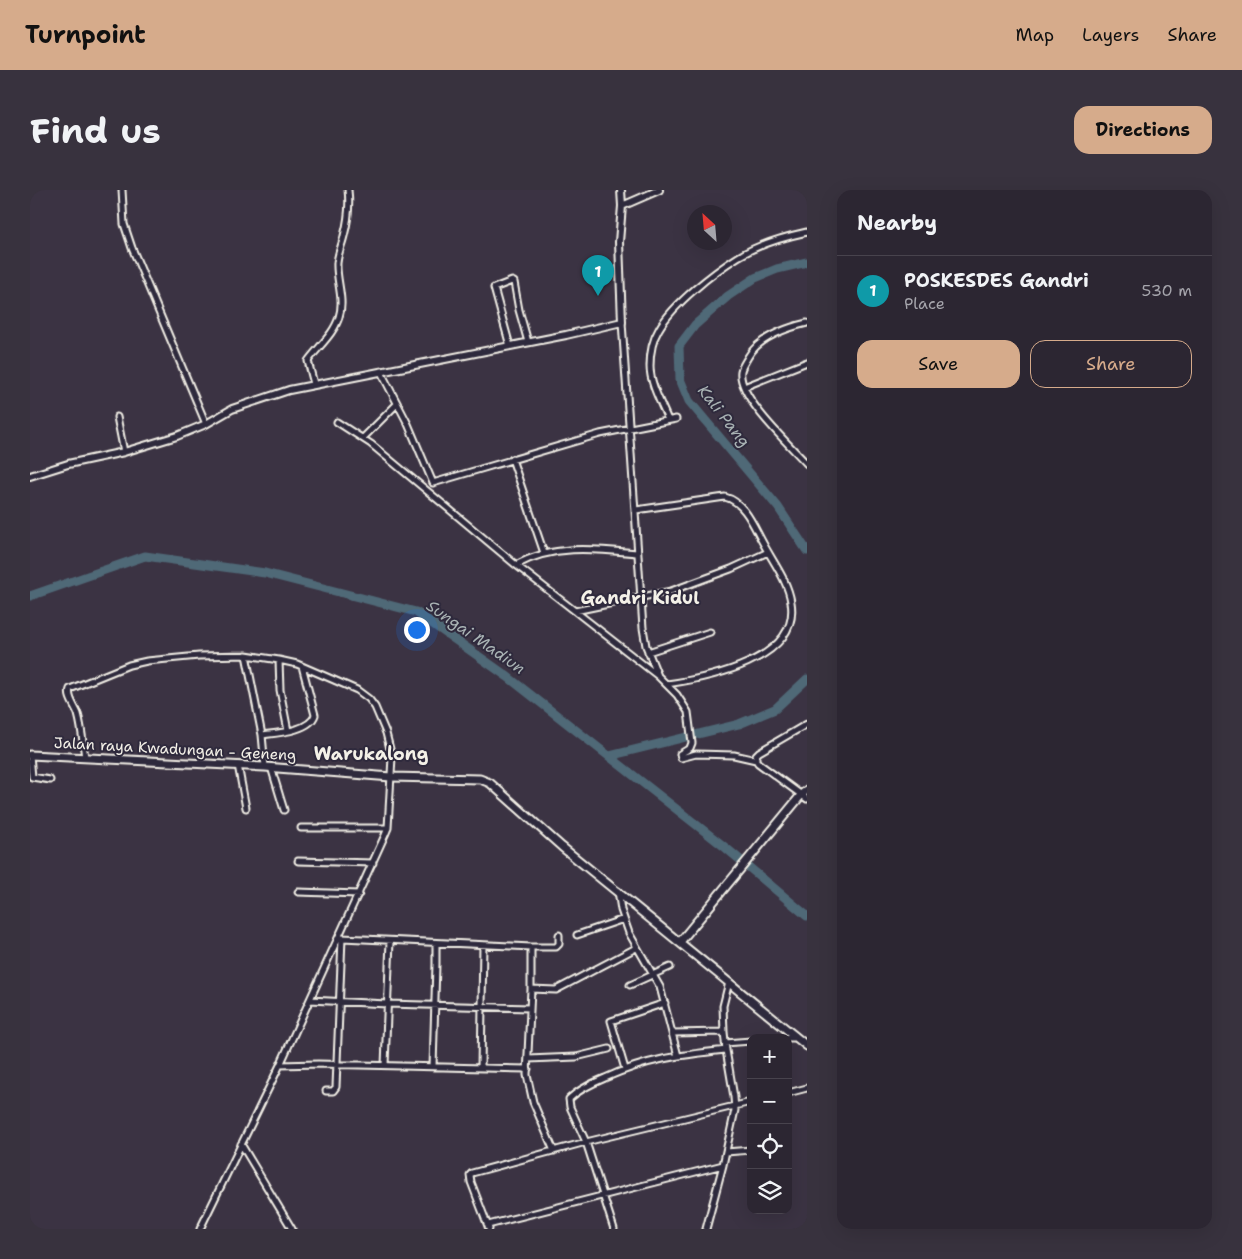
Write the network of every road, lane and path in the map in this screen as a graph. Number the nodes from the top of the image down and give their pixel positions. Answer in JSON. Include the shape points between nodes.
{"nodes":[{"id":1,"x":122,"y":190,"type":"edge"},
{"id":2,"x":348,"y":190,"type":"edge"},
{"id":3,"x":621,"y":190,"type":"edge"},
{"id":4,"x":659,"y":190,"type":"edge"},
{"id":5,"x":622,"y":206,"type":"junction"},
{"id":6,"x":807,"y":232,"type":"edge"},
{"id":7,"x":622,"y":322,"type":"junction"},
{"id":8,"x":807,"y":323,"type":"edge"},
{"id":9,"x":528,"y":342,"type":"junction"},
{"id":10,"x":510,"y":346,"type":"junction"},
{"id":11,"x":807,"y":362,"type":"edge"},
{"id":12,"x":381,"y":372,"type":"junction"},
{"id":13,"x":314,"y":384,"type":"junction"},
{"id":14,"x":744,"y":387,"type":"junction"},
{"id":15,"x":397,"y":404,"type":"junction"},
{"id":16,"x":118,"y":417,"type":"dead end"},
{"id":17,"x":676,"y":419,"type":"dead end"},
{"id":18,"x":668,"y":420,"type":"junction"},
{"id":19,"x":337,"y":422,"type":"dead end"},
{"id":20,"x":206,"y":424,"type":"junction"},
{"id":21,"x":629,"y":428,"type":"junction"},
{"id":22,"x":363,"y":438,"type":"junction"},
{"id":23,"x":124,"y":452,"type":"junction"},
{"id":24,"x":512,"y":459,"type":"junction"},
{"id":25,"x":807,"y":464,"type":"edge"},
{"id":26,"x":30,"y":476,"type":"edge"},
{"id":27,"x":636,"y":510,"type":"junction"},
{"id":28,"x":768,"y":552,"type":"junction"},
{"id":29,"x":544,"y":553,"type":"junction"},
{"id":30,"x":636,"y":553,"type":"junction"},
{"id":31,"x":516,"y":564,"type":"junction"},
{"id":32,"x":640,"y":598,"type":"junction"},
{"id":33,"x":575,"y":611,"type":"junction"},
{"id":34,"x":710,"y":632,"type":"dead end"},
{"id":35,"x":648,"y":652,"type":"junction"},
{"id":36,"x":246,"y":655,"type":"junction"},
{"id":37,"x":279,"y":660,"type":"junction"},
{"id":38,"x":302,"y":666,"type":"junction"},
{"id":39,"x":658,"y":676,"type":"junction"},
{"id":40,"x":667,"y":684,"type":"junction"},
{"id":41,"x":807,"y":724,"type":"edge"},
{"id":42,"x":288,"y":731,"type":"junction"},
{"id":43,"x":262,"y":735,"type":"junction"},
{"id":44,"x":30,"y":755,"type":"edge"},
{"id":45,"x":85,"y":758,"type":"junction"},
{"id":46,"x":756,"y":760,"type":"junction"},
{"id":47,"x":238,"y":765,"type":"junction"},
{"id":48,"x":268,"y":767,"type":"junction"},
{"id":49,"x":391,"y":777,"type":"junction"},
{"id":50,"x":50,"y":780,"type":"dead end"},
{"id":51,"x":805,"y":795,"type":"edge"},
{"id":52,"x":246,"y":808,"type":"dead end"},
{"id":53,"x":284,"y":810,"type":"dead end"},
{"id":54,"x":301,"y":828,"type":"dead end"},
{"id":55,"x":388,"y":828,"type":"junction"},
{"id":56,"x":298,"y":861,"type":"dead end"},
{"id":57,"x":373,"y":863,"type":"junction"},
{"id":58,"x":618,"y":891,"type":"junction"},
{"id":59,"x":298,"y":892,"type":"dead end"},
{"id":60,"x":359,"y":894,"type":"junction"},
{"id":61,"x":624,"y":919,"type":"junction"},
{"id":62,"x":559,"y":935,"type":"dead end"},
{"id":63,"x":577,"y":935,"type":"dead end"},
{"id":64,"x":341,"y":937,"type":"junction"},
{"id":65,"x":390,"y":941,"type":"junction"},
{"id":66,"x":680,"y":942,"type":"junction"},
{"id":67,"x":436,"y":943,"type":"junction"},
{"id":68,"x":483,"y":945,"type":"junction"},
{"id":69,"x":531,"y":948,"type":"junction"},
{"id":70,"x":636,"y":948,"type":"junction"},
{"id":71,"x":670,"y":967,"type":"dead end"},
{"id":72,"x":654,"y":975,"type":"junction"},
{"id":73,"x":728,"y":982,"type":"junction"},
{"id":74,"x":630,"y":985,"type":"dead end"},
{"id":75,"x":531,"y":989,"type":"junction"},
{"id":76,"x":310,"y":1000,"type":"junction"},
{"id":77,"x":340,"y":1001,"type":"junction"},
{"id":78,"x":664,"y":1003,"type":"junction"},
{"id":79,"x":387,"y":1004,"type":"junction"},
{"id":80,"x":435,"y":1005,"type":"junction"},
{"id":81,"x":482,"y":1006,"type":"junction"},
{"id":82,"x":530,"y":1008,"type":"junction"},
{"id":83,"x":724,"y":1032,"type":"junction"},
{"id":84,"x":672,"y":1033,"type":"junction"},
{"id":85,"x":792,"y":1038,"type":"edge"},
{"id":86,"x":797,"y":1038,"type":"junction"},
{"id":87,"x":747,"y":1041,"type":"edge"},
{"id":88,"x":725,"y":1043,"type":"junction"},
{"id":89,"x":807,"y":1046,"type":"edge"},
{"id":90,"x":609,"y":1049,"type":"dead end"},
{"id":91,"x":726,"y":1050,"type":"junction"},
{"id":92,"x":678,"y":1056,"type":"junction"},
{"id":93,"x":528,"y":1059,"type":"junction"},
{"id":94,"x":280,"y":1065,"type":"junction"},
{"id":95,"x":337,"y":1065,"type":"junction"},
{"id":96,"x":385,"y":1066,"type":"junction"},
{"id":97,"x":433,"y":1067,"type":"junction"},
{"id":98,"x":481,"y":1068,"type":"junction"},
{"id":99,"x":528,"y":1069,"type":"junction"},
{"id":100,"x":625,"y":1069,"type":"junction"},
{"id":101,"x":807,"y":1088,"type":"edge"},
{"id":102,"x":326,"y":1091,"type":"dead end"},
{"id":103,"x":792,"y":1093,"type":"edge"},
{"id":104,"x":747,"y":1103,"type":"edge"},
{"id":105,"x":735,"y":1105,"type":"junction"},
{"id":106,"x":586,"y":1142,"type":"junction"},
{"id":107,"x":241,"y":1144,"type":"junction"},
{"id":108,"x":747,"y":1150,"type":"edge"},
{"id":109,"x":554,"y":1151,"type":"junction"},
{"id":110,"x":726,"y":1152,"type":"junction"},
{"id":111,"x":723,"y":1165,"type":"junction"},
{"id":112,"x":602,"y":1195,"type":"junction"},
{"id":113,"x":488,"y":1227,"type":"edge"},
{"id":114,"x":200,"y":1229,"type":"edge"},
{"id":115,"x":292,"y":1229,"type":"edge"},
{"id":116,"x":614,"y":1229,"type":"edge"},
{"id":117,"x":706,"y":1229,"type":"edge"}],
"edges":[{"from":1,"to":20,"type":"street","via":[[124,224],[132,248]]},
{"from":2,"to":13,"type":"street","via":[[348,221],[337,264],[341,309],[337,322],[308,361]]},
{"from":3,"to":5,"type":"street"},
{"from":4,"to":5,"type":"street"},
{"from":5,"to":7,"type":"street","via":[[619,242]]},
{"from":6,"to":18,"type":"street","via":[[776,240],[739,256],[680,301],[658,329],[651,352],[650,372]]},
{"from":7,"to":9,"type":"street"},
{"from":7,"to":21,"type":"street"},
{"from":8,"to":14,"type":"street","via":[[772,335],[755,348],[741,371]]},
{"from":9,"to":10,"type":"street"},
{"from":9,"to":10,"type":"street","via":[[516,287],[512,282],[494,288]]},
{"from":10,"to":12,"type":"street"},
{"from":11,"to":14,"type":"street"},
{"from":12,"to":13,"type":"street"},
{"from":12,"to":15,"type":"street"},
{"from":13,"to":20,"type":"street","via":[[232,409]]},
{"from":14,"to":25,"type":"street","via":[[756,408]]},
{"from":15,"to":22,"type":"street"},
{"from":15,"to":24,"type":"street","via":[[434,483]]},
{"from":16,"to":23,"type":"street"},
{"from":17,"to":18,"type":"street"},
{"from":18,"to":21,"type":"street"},
{"from":19,"to":22,"type":"street"},
{"from":20,"to":23,"type":"street"},
{"from":21,"to":24,"type":"street"},
{"from":21,"to":27,"type":"street"},
{"from":22,"to":31,"type":"street"},
{"from":23,"to":26,"type":"street"},
{"from":24,"to":29,"type":"street"},
{"from":27,"to":28,"type":"street","via":[[726,497],[738,503]]},
{"from":27,"to":30,"type":"street"},
{"from":28,"to":32,"type":"street","via":[[707,579]]},
{"from":28,"to":40,"type":"street","via":[[791,602],[792,618],[779,644],[734,668],[699,679]]},
{"from":29,"to":30,"type":"street","via":[[572,549]]},
{"from":29,"to":31,"type":"street"},
{"from":30,"to":32,"type":"street"},
{"from":31,"to":33,"type":"street"},
{"from":32,"to":33,"type":"street"},
{"from":32,"to":35,"type":"street"},
{"from":33,"to":39,"type":"street"},
{"from":34,"to":35,"type":"street"},
{"from":35,"to":39,"type":"street"},
{"from":36,"to":37,"type":"street"},
{"from":36,"to":43,"type":"street"},
{"from":36,"to":45,"type":"street","via":[[147,661],[72,687],[69,693],[78,714]]},
{"from":37,"to":38,"type":"street"},
{"from":37,"to":42,"type":"street","via":[[280,690]]},
{"from":38,"to":42,"type":"street","via":[[315,715],[312,722]]},
{"from":38,"to":49,"type":"street","via":[[356,690],[375,706],[392,757]]},
{"from":39,"to":40,"type":"street"},
{"from":40,"to":46,"type":"street","via":[[688,712],[692,743],[680,754],[681,758],[696,754],[734,755]]},
{"from":41,"to":46,"type":"street","via":[[759,752]]},
{"from":42,"to":43,"type":"street"},
{"from":43,"to":48,"type":"street"},
{"from":44,"to":45,"type":"main road","name":"Jalan raya Kwadungan - Geneng"},
{"from":44,"to":50,"type":"street","via":[[32,777]]},
{"from":45,"to":47,"type":"main road","name":"Jalan raya Kwadungan - Geneng"},
{"from":46,"to":51,"type":"street","via":[[783,783]]},
{"from":47,"to":48,"type":"main road","name":"Jalan raya Kwadungan - Geneng"},
{"from":47,"to":52,"type":"street"},
{"from":48,"to":49,"type":"main road","name":"Jalan raya Kwadungan - Geneng"},
{"from":48,"to":53,"type":"street"},
{"from":49,"to":55,"type":"street"},
{"from":49,"to":58,"type":"main road","name":"Jalan raya Kwadungan - Geneng","via":[[467,778],[490,783]]},
{"from":51,"to":66,"type":"main road","via":[[795,802]]},
{"from":54,"to":55,"type":"street"},
{"from":55,"to":57,"type":"street"},
{"from":56,"to":57,"type":"street"},
{"from":57,"to":60,"type":"street"},
{"from":58,"to":61,"type":"street"},
{"from":58,"to":66,"type":"main road","name":"Jalan raya Kwadungan - Geneng"},
{"from":59,"to":60,"type":"street"},
{"from":60,"to":64,"type":"street"},
{"from":61,"to":63,"type":"street"},
{"from":61,"to":70,"type":"street"},
{"from":62,"to":69,"type":"street","via":[[556,947]]},
{"from":64,"to":65,"type":"street"},
{"from":64,"to":76,"type":"street"},
{"from":64,"to":77,"type":"street"},
{"from":65,"to":67,"type":"street"},
{"from":65,"to":79,"type":"street"},
{"from":66,"to":73,"type":"main road","name":"Jalan raya Kwadungan - Geneng"},
{"from":67,"to":68,"type":"street"},
{"from":67,"to":80,"type":"street"},
{"from":68,"to":69,"type":"street"},
{"from":68,"to":81,"type":"street"},
{"from":69,"to":75,"type":"street"},
{"from":70,"to":72,"type":"street"},
{"from":70,"to":75,"type":"street","via":[[563,987],[550,991]]},
{"from":71,"to":72,"type":"street"},
{"from":72,"to":74,"type":"street"},
{"from":72,"to":78,"type":"street"},
{"from":73,"to":83,"type":"street","via":[[723,1006]]},
{"from":73,"to":86,"type":"main road","name":"Jalan raya Kwadungan - Geneng"},
{"from":75,"to":82,"type":"street"},
{"from":76,"to":77,"type":"street"},
{"from":76,"to":94,"type":"street"},
{"from":77,"to":79,"type":"street"},
{"from":77,"to":95,"type":"street"},
{"from":78,"to":84,"type":"street"},
{"from":78,"to":100,"type":"street","via":[[611,1021]]},
{"from":79,"to":80,"type":"street"},
{"from":79,"to":96,"type":"street"},
{"from":80,"to":81,"type":"street"},
{"from":80,"to":97,"type":"street"},
{"from":81,"to":82,"type":"street"},
{"from":81,"to":98,"type":"street"},
{"from":82,"to":93,"type":"street"},
{"from":83,"to":84,"type":"street"},
{"from":83,"to":88,"type":"street"},
{"from":84,"to":92,"type":"street"},
{"from":85,"to":86,"type":"street"},
{"from":86,"to":89,"type":"main road","name":"Jalan raya Kwadungan - Geneng"},
{"from":87,"to":88,"type":"street"},
{"from":88,"to":91,"type":"street"},
{"from":90,"to":93,"type":"street","via":[[570,1058]]},
{"from":91,"to":92,"type":"street"},
{"from":91,"to":105,"type":"street"},
{"from":92,"to":100,"type":"street"},
{"from":93,"to":99,"type":"street"},
{"from":94,"to":95,"type":"street"},
{"from":94,"to":107,"type":"street"},
{"from":95,"to":96,"type":"street"},
{"from":95,"to":102,"type":"street","via":[[336,1087],[333,1091]]},
{"from":96,"to":97,"type":"street"},
{"from":97,"to":98,"type":"street"},
{"from":98,"to":99,"type":"street"},
{"from":99,"to":109,"type":"street","via":[[533,1102]]},
{"from":100,"to":106,"type":"street","via":[[582,1089],[569,1099]]},
{"from":101,"to":103,"type":"street"},
{"from":104,"to":105,"type":"street"},
{"from":105,"to":106,"type":"street"},
{"from":105,"to":110,"type":"street"},
{"from":106,"to":109,"type":"street"},
{"from":106,"to":112,"type":"street"},
{"from":107,"to":114,"type":"street"},
{"from":107,"to":115,"type":"street"},
{"from":108,"to":110,"type":"street"},
{"from":109,"to":113,"type":"street","via":[[470,1175]]},
{"from":110,"to":111,"type":"street"},
{"from":111,"to":112,"type":"street"},
{"from":111,"to":117,"type":"street"},
{"from":112,"to":113,"type":"street"},
{"from":112,"to":116,"type":"street"}]}
